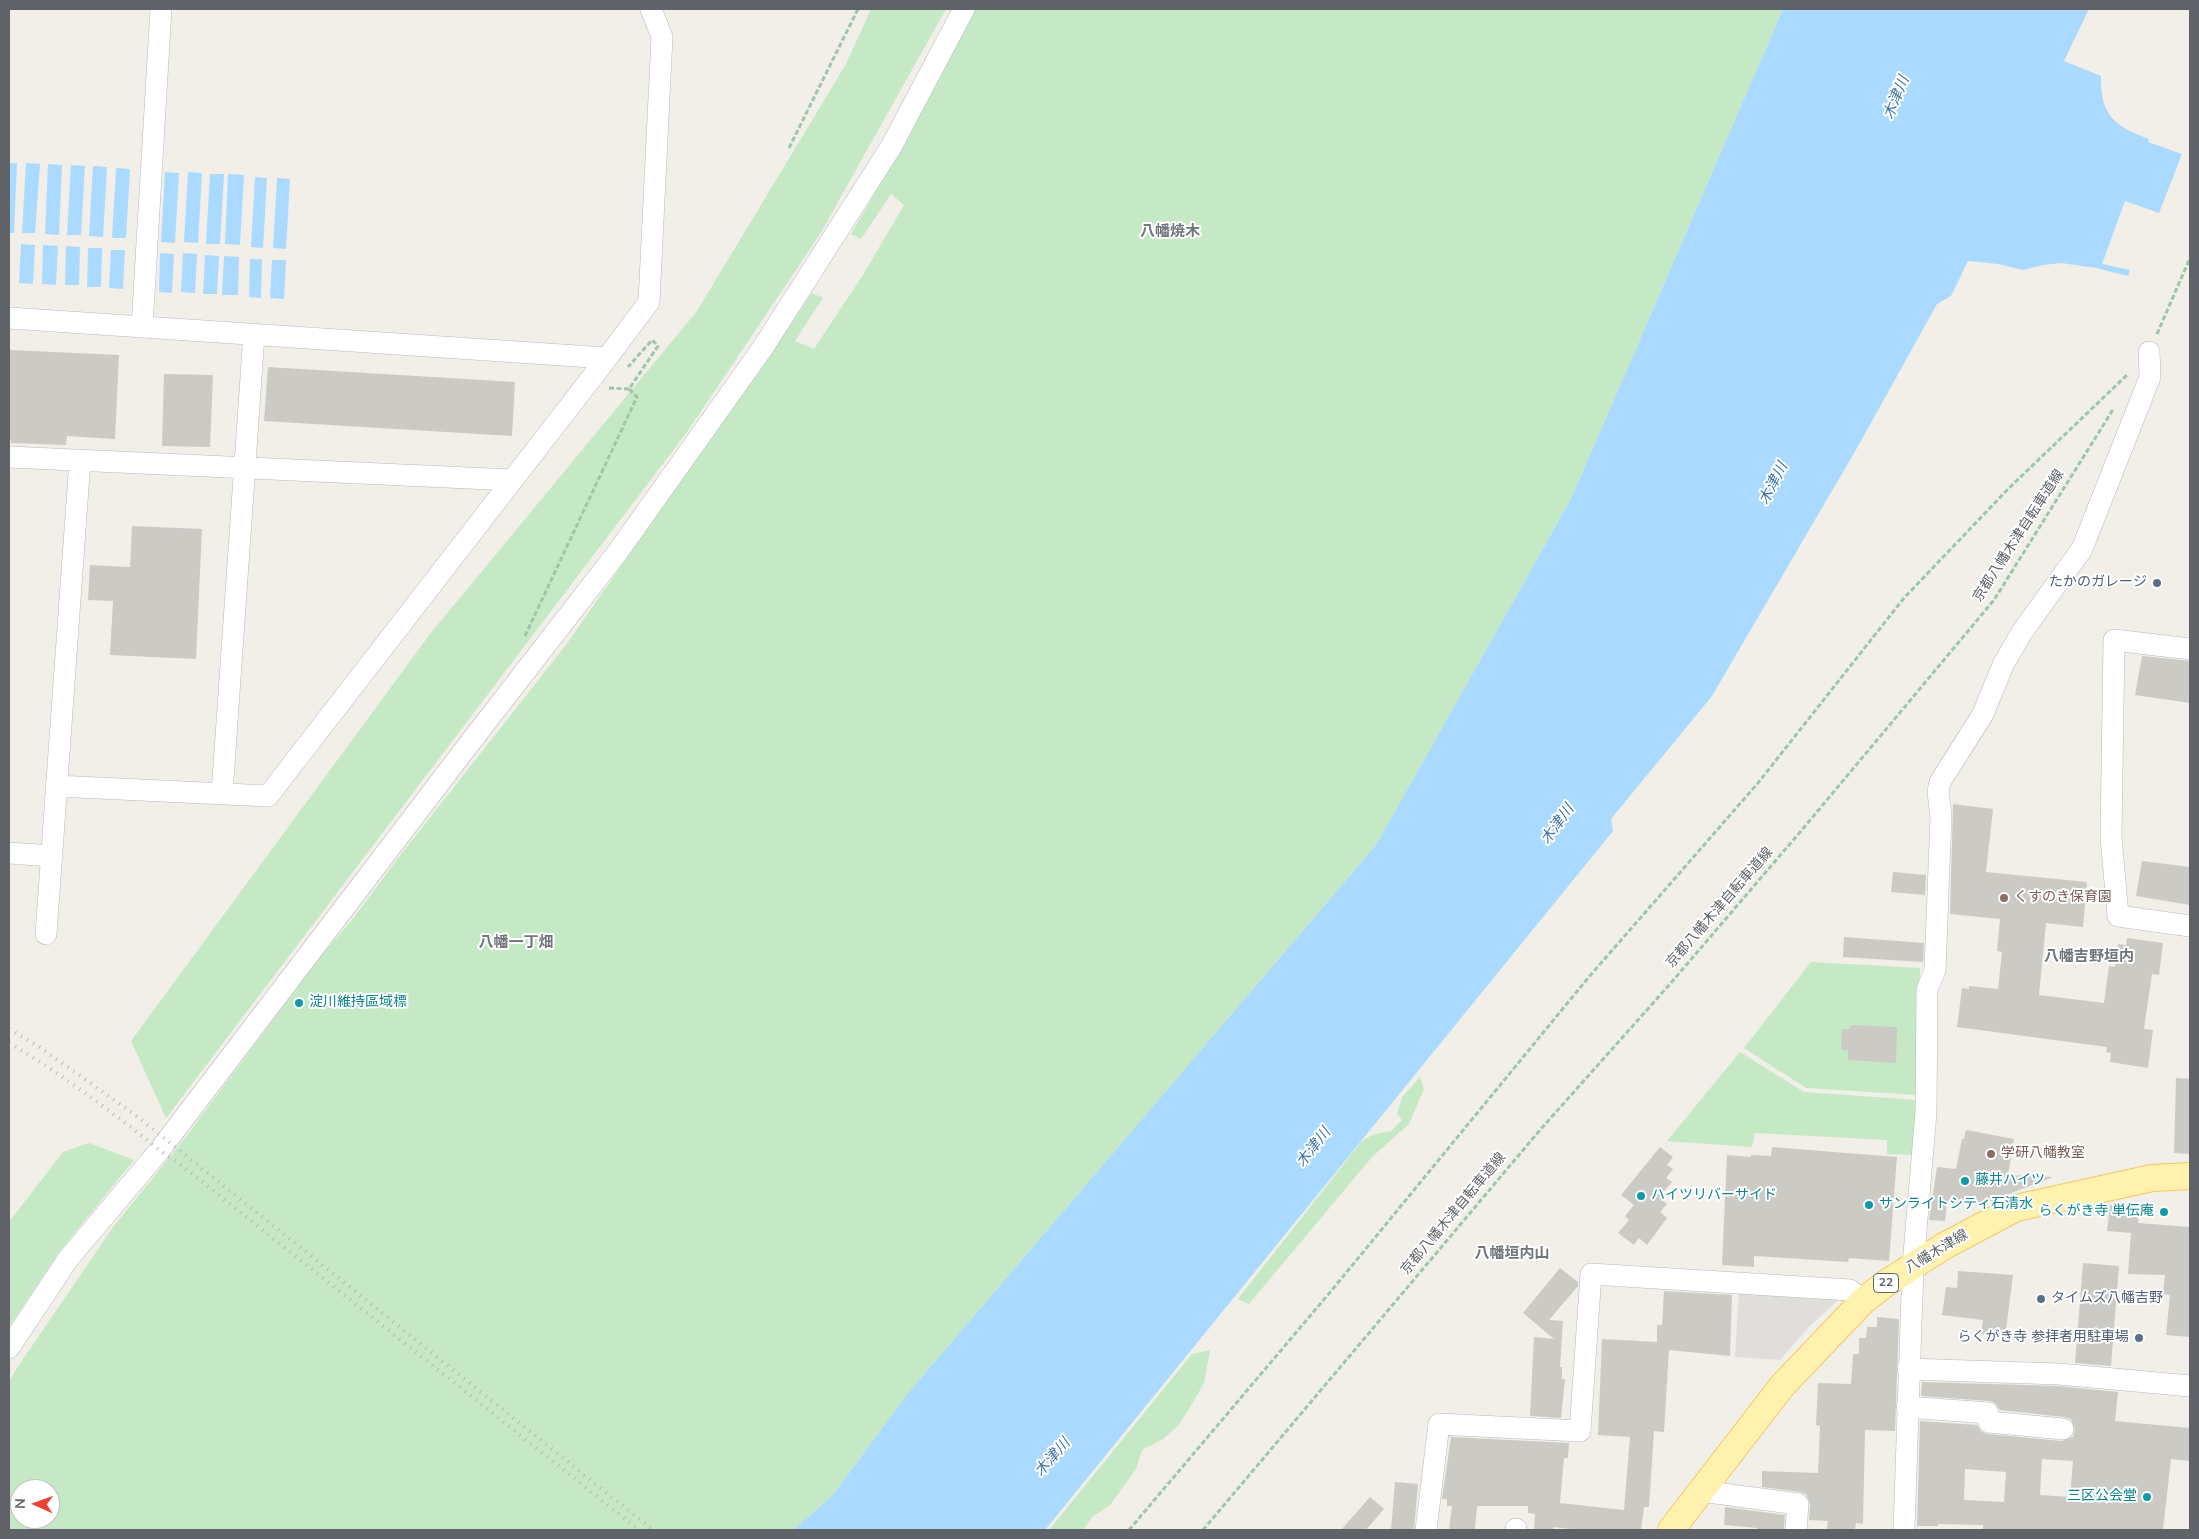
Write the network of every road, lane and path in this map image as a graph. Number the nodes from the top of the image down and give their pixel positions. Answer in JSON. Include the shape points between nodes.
{"nodes":[{"id":1,"x":161,"y":9,"type":"edge"},
{"id":2,"x":651,"y":9,"type":"edge"},
{"id":3,"x":858,"y":9,"type":"edge"},
{"id":4,"x":964,"y":9,"type":"edge"},
{"id":5,"x":789,"y":148,"type":"dead end"},
{"id":6,"x":2190,"y":258,"type":"edge"},
{"id":7,"x":9,"y":318,"type":"edge"},
{"id":8,"x":142,"y":327,"type":"junction"},
{"id":9,"x":254,"y":334,"type":"junction"},
{"id":10,"x":2149,"y":352,"type":"junction"},
{"id":11,"x":607,"y":358,"type":"junction"},
{"id":12,"x":628,"y":368,"type":"dead end"},
{"id":13,"x":615,"y":381,"type":"dead end"},
{"id":14,"x":601,"y":382,"type":"junction"},
{"id":15,"x":629,"y":389,"type":"junction"},
{"id":16,"x":2118,"y":402,"type":"dead end"},
{"id":17,"x":9,"y":457,"type":"edge"},
{"id":18,"x":80,"y":460,"type":"junction"},
{"id":19,"x":244,"y":468,"type":"junction"},
{"id":20,"x":512,"y":480,"type":"junction"},
{"id":21,"x":522,"y":643,"type":"dead end"},
{"id":22,"x":2190,"y":649,"type":"edge"},
{"id":23,"x":56,"y":786,"type":"junction"},
{"id":24,"x":222,"y":794,"type":"junction"},
{"id":25,"x":9,"y":853,"type":"edge"},
{"id":26,"x":52,"y":856,"type":"junction"},
{"id":27,"x":2190,"y":926,"type":"edge"},
{"id":28,"x":46,"y":934,"type":"dead end"},
{"id":29,"x":2190,"y":1176,"type":"edge"},
{"id":30,"x":1913,"y":1266,"type":"junction"},
{"id":31,"x":1864,"y":1301,"type":"junction"},
{"id":32,"x":9,"y":1348,"type":"edge"},
{"id":33,"x":1908,"y":1369,"type":"junction"},
{"id":34,"x":2190,"y":1386,"type":"edge"},
{"id":35,"x":1907,"y":1407,"type":"junction"},
{"id":36,"x":2062,"y":1429,"type":"dead end"},
{"id":37,"x":1701,"y":1491,"type":"junction"},
{"id":38,"x":1129,"y":1530,"type":"edge"},
{"id":39,"x":1203,"y":1530,"type":"edge"},
{"id":40,"x":1426,"y":1530,"type":"edge"},
{"id":41,"x":1671,"y":1530,"type":"edge"},
{"id":42,"x":1796,"y":1530,"type":"edge"},
{"id":43,"x":1904,"y":1530,"type":"edge"}],
"edges":[{"from":1,"to":8,"type":"street"},
{"from":2,"to":11,"type":"street","via":[[662,37],[650,302]]},
{"from":3,"to":5,"type":"path"},
{"from":4,"to":32,"type":"street","via":[[891,147],[762,348],[617,554],[159,1151],[68,1259]]},
{"from":6,"to":10,"type":"path"},
{"from":7,"to":8,"type":"street"},
{"from":8,"to":9,"type":"street"},
{"from":9,"to":11,"type":"street"},
{"from":9,"to":19,"type":"street"},
{"from":10,"to":30,"type":"street","via":[[2150,377],[2082,549],[2022,632],[2003,665],[1983,714],[1940,782],[1935,970],[1927,990],[1926,1112]]},
{"from":10,"to":38,"type":"path","via":[[2094,409],[2009,488],[1904,598],[1758,783],[1588,978],[1332,1290]]},
{"from":11,"to":14,"type":"street"},
{"from":12,"to":15,"type":"path","via":[[652,340],[658,346]]},
{"from":13,"to":14,"type":"path"},
{"from":14,"to":15,"type":"path"},
{"from":14,"to":20,"type":"street"},
{"from":15,"to":21,"type":"path","via":[[637,397]]},
{"from":16,"to":39,"type":"path","name":"京都八幡木津自転車道線","via":[[1994,600],[1795,838],[1533,1138]]},
{"from":17,"to":18,"type":"street"},
{"from":18,"to":19,"type":"street"},
{"from":18,"to":23,"type":"street"},
{"from":19,"to":20,"type":"street"},
{"from":19,"to":24,"type":"street"},
{"from":20,"to":24,"type":"street","via":[[268,796]]},
{"from":22,"to":27,"type":"street","via":[[2114,640],[2111,837],[2118,916]]},
{"from":23,"to":24,"type":"street"},
{"from":23,"to":26,"type":"street"},
{"from":25,"to":26,"type":"street"},
{"from":26,"to":28,"type":"street"},
{"from":29,"to":30,"type":"main road","name":"八幡木津線","number":"22","via":[[2152,1178],[2016,1208]]},
{"from":30,"to":31,"type":"main road","name":"八幡木津線","number":"22"},
{"from":30,"to":33,"type":"street"},
{"from":31,"to":37,"type":"main road","name":"八幡木津線","number":"22","via":[[1782,1386]]},
{"from":31,"to":40,"type":"street","via":[[1850,1290],[1591,1274],[1580,1431],[1439,1424]]},
{"from":33,"to":34,"type":"street","via":[[2059,1374]]},
{"from":33,"to":35,"type":"street"},
{"from":35,"to":36,"type":"street","via":[[1988,1413],[1989,1422]]},
{"from":35,"to":43,"type":"street"},
{"from":37,"to":41,"type":"main road","name":"八幡木津線","number":"22"},
{"from":37,"to":42,"type":"street","via":[[1798,1504]]}]}
